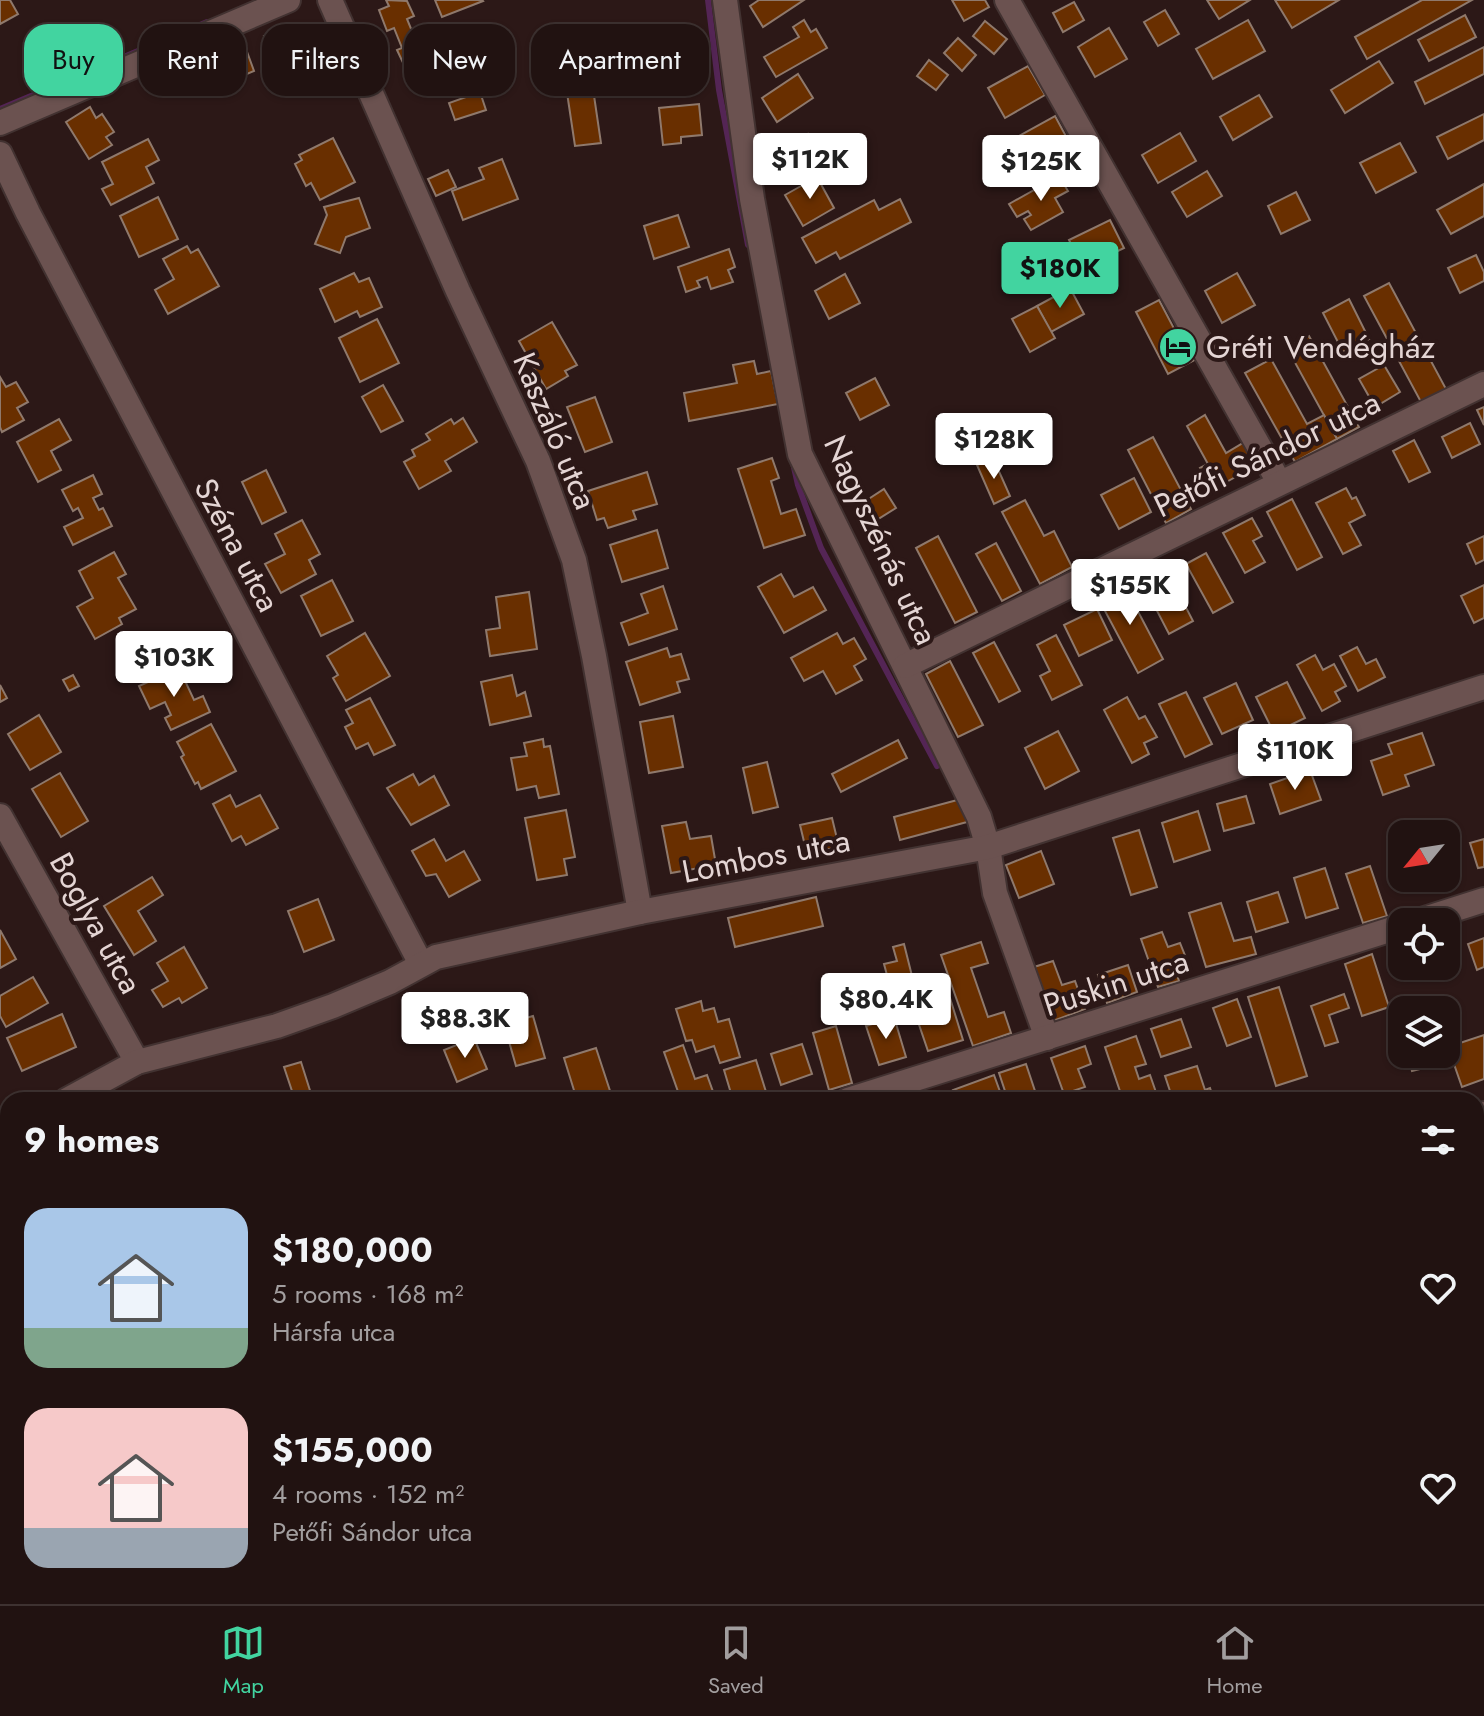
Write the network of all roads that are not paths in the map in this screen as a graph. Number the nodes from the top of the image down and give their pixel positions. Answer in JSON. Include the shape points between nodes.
{"nodes":[{"id":1,"x":288,"y":0,"type":"edge"},
{"id":2,"x":330,"y":0,"type":"edge"},
{"id":3,"x":725,"y":0,"type":"edge"},
{"id":4,"x":1007,"y":0,"type":"edge"},
{"id":5,"x":0,"y":123,"type":"edge"},
{"id":6,"x":0,"y":154,"type":"edge"},
{"id":7,"x":1484,"y":384,"type":"edge"},
{"id":8,"x":1279,"y":482,"type":"junction"},
{"id":9,"x":905,"y":666,"type":"junction"},
{"id":10,"x":1484,"y":687,"type":"edge"},
{"id":11,"x":0,"y":816,"type":"edge"},
{"id":12,"x":988,"y":847,"type":"junction"},
{"id":13,"x":1484,"y":900,"type":"edge"},
{"id":14,"x":1459,"y":908,"type":"edge"},
{"id":15,"x":640,"y":912,"type":"junction"},
{"id":16,"x":1388,"y":930,"type":"edge"},
{"id":17,"x":421,"y":964,"type":"junction"},
{"id":18,"x":1047,"y":1038,"type":"junction"},
{"id":19,"x":137,"y":1062,"type":"junction"},
{"id":20,"x":82,"y":1092,"type":"edge"},
{"id":21,"x":874,"y":1092,"type":"edge"}],
"edges":[{"from":1,"to":5,"type":"street"},
{"from":2,"to":15,"type":"street","name":"Kaszáló utca","via":[[538,461],[574,560]]},
{"from":3,"to":9,"type":"street","name":"Nagyszénás utca","via":[[752,199],[800,454]]},
{"from":4,"to":8,"type":"street"},
{"from":6,"to":17,"type":"street","name":"Széna utca"},
{"from":7,"to":8,"type":"street","name":"Petőfi Sándor utca"},
{"from":8,"to":9,"type":"street","name":"Petőfi Sándor utca"},
{"from":9,"to":12,"type":"street","name":"Nagyszénás utca","via":[[979,817]]},
{"from":10,"to":12,"type":"street","name":"Lombos utca"},
{"from":11,"to":19,"type":"street","name":"Boglya utca"},
{"from":12,"to":15,"type":"street","name":"Lombos utca"},
{"from":12,"to":18,"type":"street","name":"Nagyszénás utca","via":[[995,893]]},
{"from":13,"to":14,"type":"street"},
{"from":15,"to":17,"type":"street","name":"Lombos utca","via":[[469,948]]},
{"from":16,"to":18,"type":"street","name":"Puskin utca"},
{"from":17,"to":19,"type":"street","name":"Lombos utca","via":[[376,988],[277,1026]]},
{"from":18,"to":21,"type":"street","name":"Puskin utca"},
{"from":19,"to":20,"type":"street","name":"Lombos utca"}]}
